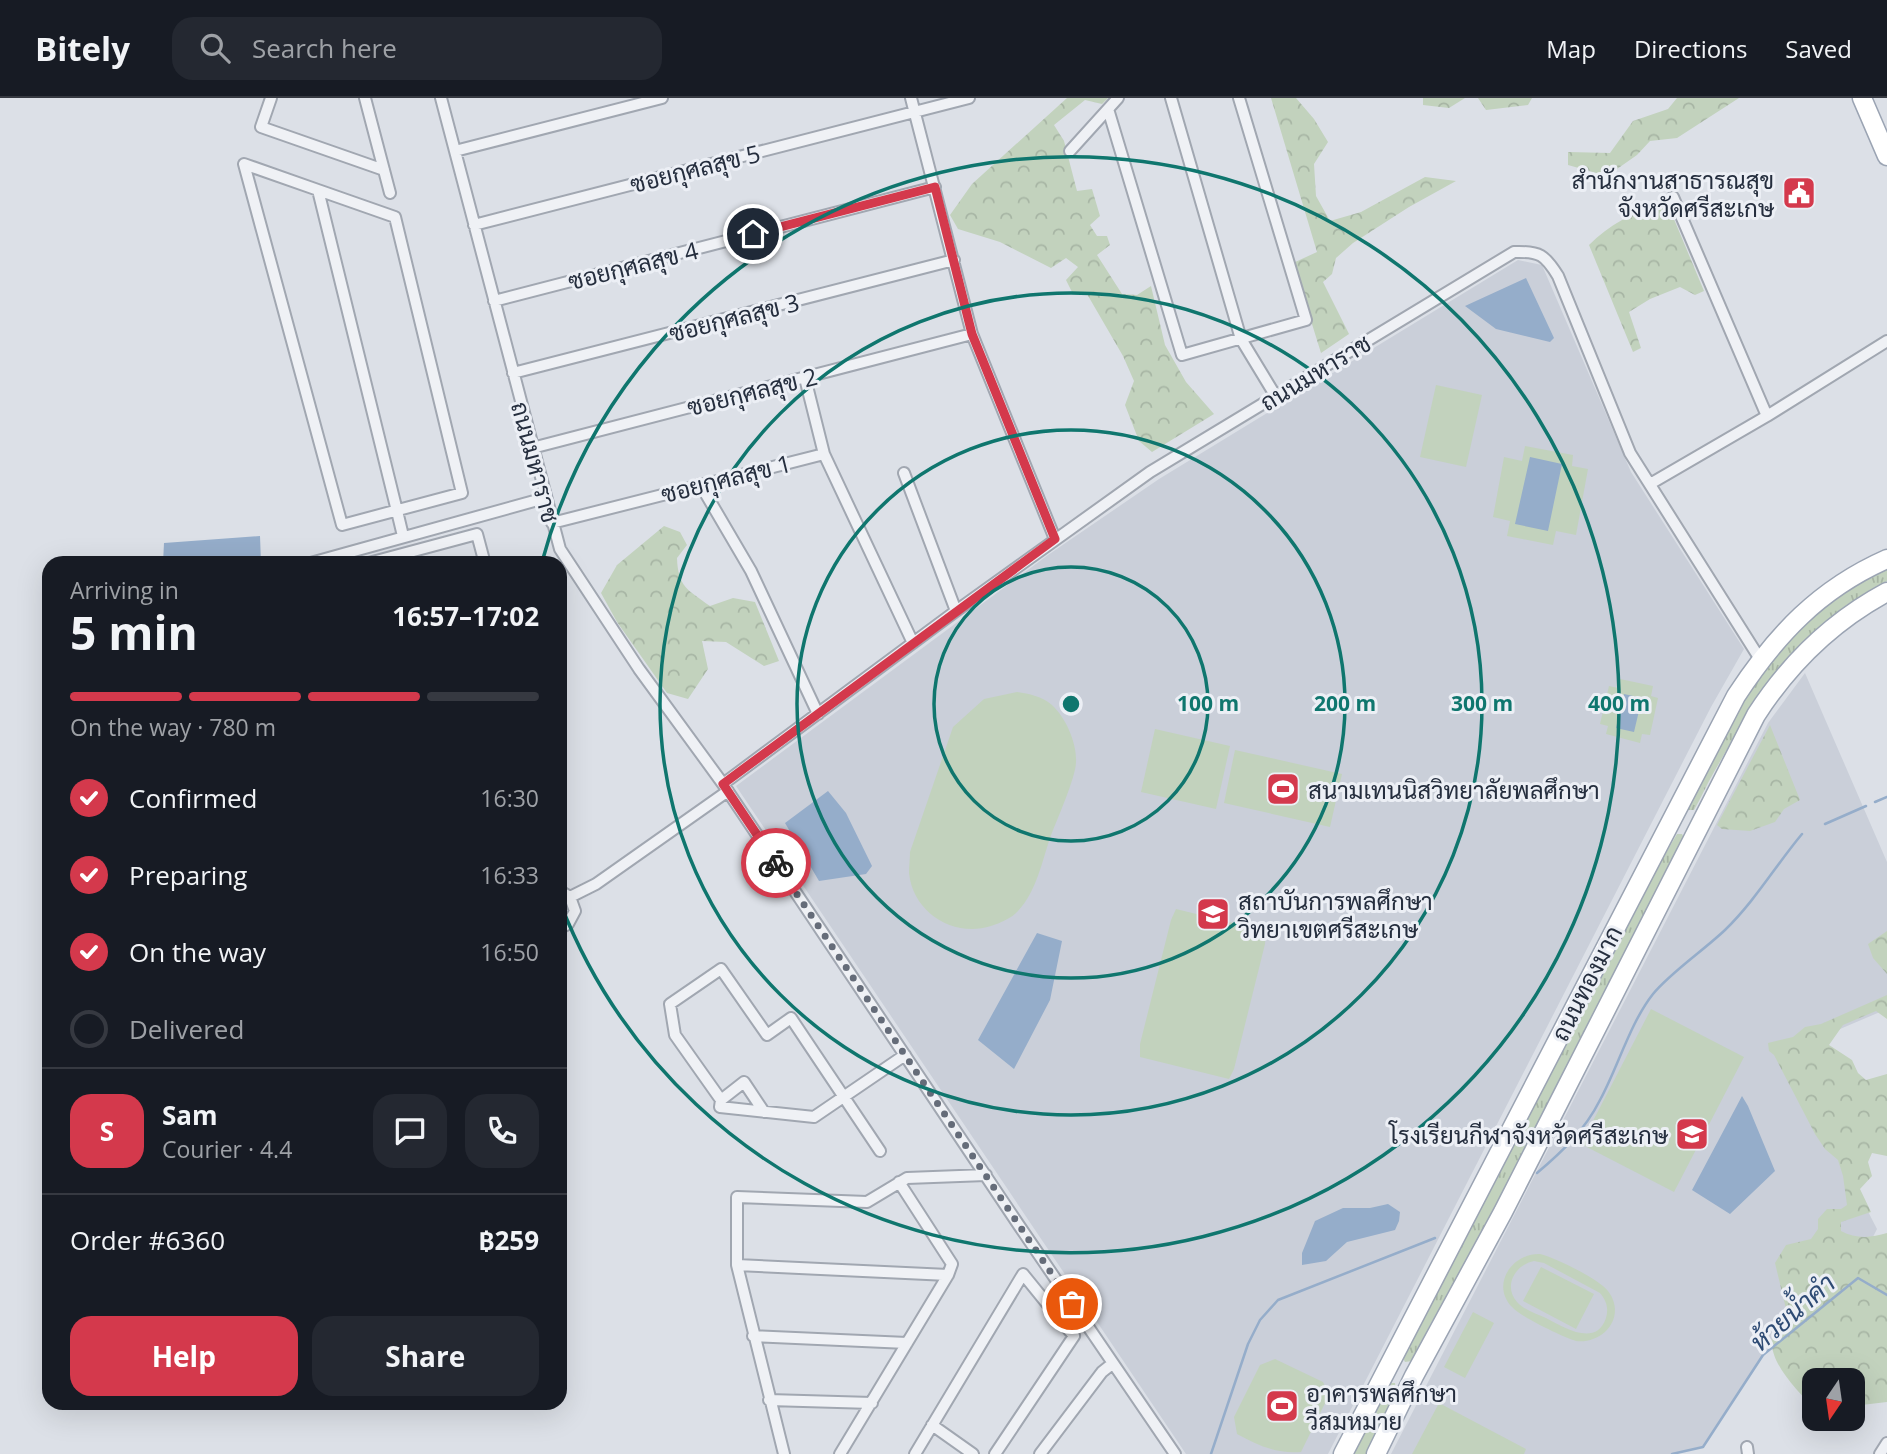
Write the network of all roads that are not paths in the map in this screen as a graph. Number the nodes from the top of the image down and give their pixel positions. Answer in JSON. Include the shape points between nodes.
{"nodes":[{"id":1,"x":271,"y":98,"type":"edge"},
{"id":2,"x":365,"y":98,"type":"edge"},
{"id":3,"x":441,"y":98,"type":"edge"},
{"id":4,"x":663,"y":98,"type":"edge"},
{"id":5,"x":911,"y":98,"type":"edge"},
{"id":6,"x":969,"y":98,"type":"edge"},
{"id":7,"x":1118,"y":98,"type":"edge"},
{"id":8,"x":1171,"y":98,"type":"edge"},
{"id":9,"x":1239,"y":98,"type":"edge"},
{"id":10,"x":1862,"y":98,"type":"edge"},
{"id":11,"x":1108,"y":109,"type":"junction"},
{"id":12,"x":915,"y":112,"type":"junction"},
{"id":13,"x":455,"y":151,"type":"junction"},
{"id":14,"x":1070,"y":151,"type":"dead end"},
{"id":15,"x":1887,"y":156,"type":"edge"},
{"id":16,"x":384,"y":170,"type":"junction"},
{"id":17,"x":935,"y":187,"type":"junction"},
{"id":18,"x":318,"y":190,"type":"junction"},
{"id":19,"x":390,"y":193,"type":"dead end"},
{"id":20,"x":1673,"y":197,"type":"dead end"},
{"id":21,"x":474,"y":225,"type":"junction"},
{"id":22,"x":954,"y":260,"type":"junction"},
{"id":23,"x":494,"y":301,"type":"junction"},
{"id":24,"x":972,"y":334,"type":"junction"},
{"id":25,"x":1241,"y":339,"type":"junction"},
{"id":26,"x":1887,"y":341,"type":"edge"},
{"id":27,"x":513,"y":373,"type":"junction"},
{"id":28,"x":805,"y":378,"type":"junction"},
{"id":29,"x":1275,"y":395,"type":"junction"},
{"id":30,"x":1767,"y":416,"type":"junction"},
{"id":31,"x":532,"y":448,"type":"junction"},
{"id":32,"x":824,"y":454,"type":"junction"},
{"id":33,"x":904,"y":473,"type":"dead end"},
{"id":34,"x":701,"y":484,"type":"junction"},
{"id":35,"x":1650,"y":484,"type":"junction"},
{"id":36,"x":545,"y":498,"type":"junction"},
{"id":37,"x":397,"y":511,"type":"junction"},
{"id":38,"x":552,"y":523,"type":"junction"},
{"id":39,"x":403,"y":536,"type":"junction"},
{"id":40,"x":1055,"y":539,"type":"junction"},
{"id":41,"x":415,"y":550,"type":"junction"},
{"id":42,"x":334,"y":556,"type":"edge"},
{"id":43,"x":394,"y":556,"type":"edge"},
{"id":44,"x":417,"y":556,"type":"edge"},
{"id":45,"x":483,"y":556,"type":"edge"},
{"id":46,"x":565,"y":556,"type":"edge"},
{"id":47,"x":1887,"y":559,"type":"edge"},
{"id":48,"x":567,"y":560,"type":"edge"},
{"id":49,"x":1887,"y":592,"type":"edge"},
{"id":50,"x":956,"y":611,"type":"junction"},
{"id":51,"x":913,"y":643,"type":"junction"},
{"id":52,"x":1760,"y":659,"type":"junction"},
{"id":53,"x":818,"y":714,"type":"junction"},
{"id":54,"x":725,"y":788,"type":"junction"},
{"id":55,"x":1673,"y":816,"type":"junction"},
{"id":56,"x":1697,"y":828,"type":"junction"},
{"id":57,"x":567,"y":893,"type":"edge"},
{"id":58,"x":567,"y":897,"type":"edge"},
{"id":59,"x":567,"y":924,"type":"edge"},
{"id":60,"x":905,"y":1055,"type":"junction"},
{"id":61,"x":844,"y":1097,"type":"junction"},
{"id":62,"x":721,"y":1100,"type":"junction"},
{"id":63,"x":764,"y":1112,"type":"junction"},
{"id":64,"x":880,"y":1151,"type":"dead end"},
{"id":65,"x":985,"y":1175,"type":"junction"},
{"id":66,"x":899,"y":1182,"type":"junction"},
{"id":67,"x":737,"y":1265,"type":"junction"},
{"id":68,"x":948,"y":1275,"type":"junction"},
{"id":69,"x":1072,"y":1304,"type":"junction"},
{"id":70,"x":753,"y":1336,"type":"junction"},
{"id":71,"x":907,"y":1343,"type":"junction"},
{"id":72,"x":1112,"y":1364,"type":"junction"},
{"id":73,"x":1390,"y":1364,"type":"junction"},
{"id":74,"x":1414,"y":1377,"type":"junction"},
{"id":75,"x":769,"y":1400,"type":"junction"},
{"id":76,"x":872,"y":1403,"type":"junction"},
{"id":77,"x":932,"y":1425,"type":"junction"},
{"id":78,"x":1887,"y":1443,"type":"edge"},
{"id":79,"x":784,"y":1454,"type":"edge"},
{"id":80,"x":840,"y":1454,"type":"edge"},
{"id":81,"x":915,"y":1454,"type":"edge"},
{"id":82,"x":973,"y":1454,"type":"edge"},
{"id":83,"x":995,"y":1454,"type":"edge"},
{"id":84,"x":1040,"y":1454,"type":"edge"},
{"id":85,"x":1175,"y":1454,"type":"edge"},
{"id":86,"x":1343,"y":1454,"type":"edge"},
{"id":87,"x":1376,"y":1454,"type":"edge"},
{"id":88,"x":1880,"y":1454,"type":"edge"}],
"edges":[{"from":1,"to":16,"type":"street","via":[[261,127]]},
{"from":2,"to":16,"type":"street"},
{"from":3,"to":13,"type":"street","name":"ถนนมหาราช"},
{"from":4,"to":13,"type":"street"},
{"from":5,"to":12,"type":"street"},
{"from":6,"to":12,"type":"street","name":"ซอยกุศลสุข 5"},
{"from":7,"to":11,"type":"street"},
{"from":8,"to":25,"type":"street"},
{"from":9,"to":25,"type":"street","via":[[1306,320]]},
{"from":10,"to":15,"type":"main road"},
{"from":11,"to":14,"type":"street"},
{"from":11,"to":25,"type":"street","via":[[1182,355]]},
{"from":12,"to":17,"type":"street"},
{"from":12,"to":21,"type":"street","name":"ซอยกุศลสุข 5"},
{"from":13,"to":21,"type":"street","name":"ถนนมหาราช"},
{"from":16,"to":19,"type":"street"},
{"from":17,"to":22,"type":"street"},
{"from":17,"to":23,"type":"street","name":"ซอยกุศลสุข 4"},
{"from":18,"to":37,"type":"street"},
{"from":18,"to":37,"type":"street","via":[[395,217],[462,493]]},
{"from":18,"to":37,"type":"street","via":[[244,164],[342,525]]},
{"from":20,"to":30,"type":"street"},
{"from":21,"to":23,"type":"street","name":"ถนนมหาราช"},
{"from":22,"to":24,"type":"street"},
{"from":22,"to":27,"type":"street","name":"ซอยกุศลสุข 3"},
{"from":23,"to":27,"type":"street","name":"ถนนมหาราช"},
{"from":24,"to":28,"type":"street","name":"ซอยกุศลสุข 2"},
{"from":24,"to":40,"type":"street"},
{"from":25,"to":29,"type":"street"},
{"from":26,"to":30,"type":"street"},
{"from":27,"to":31,"type":"street","name":"ถนนมหาราช"},
{"from":28,"to":31,"type":"street","name":"ซอยกุศลสุข 2"},
{"from":28,"to":32,"type":"street","name":"ซอยกุศลสุข 1"},
{"from":29,"to":35,"type":"street","name":"ถนนมหาราช","via":[[1514,252],[1533,251],[1548,259],[1558,276],[1630,453]]},
{"from":29,"to":40,"type":"street","name":"ถนนมหาราช","via":[[1150,472]]},
{"from":30,"to":35,"type":"street"},
{"from":31,"to":36,"type":"street","name":"ถนนมหาราช"},
{"from":32,"to":34,"type":"street","name":"ซอยกุศลสุข 1"},
{"from":32,"to":51,"type":"street"},
{"from":33,"to":50,"type":"street"},
{"from":34,"to":38,"type":"street","name":"ซอยกุศลสุข 1"},
{"from":34,"to":53,"type":"street","via":[[751,571]]},
{"from":35,"to":52,"type":"street","name":"ถนนมหาราช"},
{"from":36,"to":38,"type":"street","name":"ถนนมหาราช"},
{"from":36,"to":39,"type":"street"},
{"from":37,"to":39,"type":"street"},
{"from":38,"to":46,"type":"street","name":"ถนนมหาราช"},
{"from":39,"to":42,"type":"street"},
{"from":40,"to":50,"type":"street","name":"ถนนมหาราช"},
{"from":41,"to":43,"type":"street"},
{"from":41,"to":44,"type":"street"},
{"from":41,"to":45,"type":"street","via":[[477,534]]},
{"from":47,"to":52,"type":"main road","name":"ถนนทองมาก","via":[[1856,573],[1824,596]]},
{"from":48,"to":54,"type":"street","name":"ถนนมหาราช"},
{"from":49,"to":56,"type":"main road","name":"ถนนทองมาก","via":[[1838,624],[1775,686]]},
{"from":50,"to":51,"type":"street","name":"ถนนมหาราช"},
{"from":51,"to":53,"type":"street","name":"ถนนมหาราช"},
{"from":52,"to":55,"type":"main road","name":"ถนนทองมาก","via":[[1735,696]]},
{"from":53,"to":54,"type":"street","name":"ถนนมหาราช"},
{"from":54,"to":57,"type":"street","via":[[596,884]]},
{"from":54,"to":60,"type":"street","name":"ถนนมหาราช"},
{"from":55,"to":56,"type":"main road"},
{"from":55,"to":73,"type":"main road","name":"ถนนทองมาก"},
{"from":56,"to":74,"type":"main road","name":"ถนนทองมาก","via":[[1503,1212]]},
{"from":58,"to":59,"type":"street","via":[[575,911]]},
{"from":60,"to":61,"type":"street"},
{"from":60,"to":65,"type":"street","name":"ถนนมหาราช"},
{"from":61,"to":62,"type":"street","via":[[791,1018],[767,1035],[721,969],[670,1004],[675,1035]]},
{"from":61,"to":63,"type":"street","via":[[814,1117]]},
{"from":61,"to":64,"type":"street"},
{"from":62,"to":63,"type":"street","via":[[720,1107]]},
{"from":62,"to":63,"type":"street","via":[[744,1082]]},
{"from":65,"to":66,"type":"street"},
{"from":65,"to":69,"type":"street","name":"ถนนมหาราช"},
{"from":66,"to":67,"type":"street","via":[[867,1202],[737,1197]]},
{"from":66,"to":68,"type":"street","via":[[952,1264]]},
{"from":67,"to":68,"type":"street"},
{"from":67,"to":70,"type":"street"},
{"from":68,"to":71,"type":"street"},
{"from":69,"to":72,"type":"street","name":"ถนนมหาราช"},
{"from":69,"to":77,"type":"street","via":[[1049,1306],[1023,1273]]},
{"from":69,"to":83,"type":"street","via":[[1061,1321],[1074,1336]]},
{"from":70,"to":71,"type":"street"},
{"from":70,"to":75,"type":"street"},
{"from":71,"to":76,"type":"street"},
{"from":72,"to":84,"type":"street"},
{"from":72,"to":85,"type":"street","name":"ถนนมหาราช"},
{"from":73,"to":74,"type":"main road"},
{"from":73,"to":86,"type":"main road","name":"ถนนทองมาก"},
{"from":74,"to":87,"type":"main road","name":"ถนนทองมาก"},
{"from":75,"to":76,"type":"street"},
{"from":75,"to":79,"type":"street"},
{"from":76,"to":80,"type":"street"},
{"from":77,"to":81,"type":"street"},
{"from":77,"to":82,"type":"street"},
{"from":78,"to":88,"type":"street"}]}
